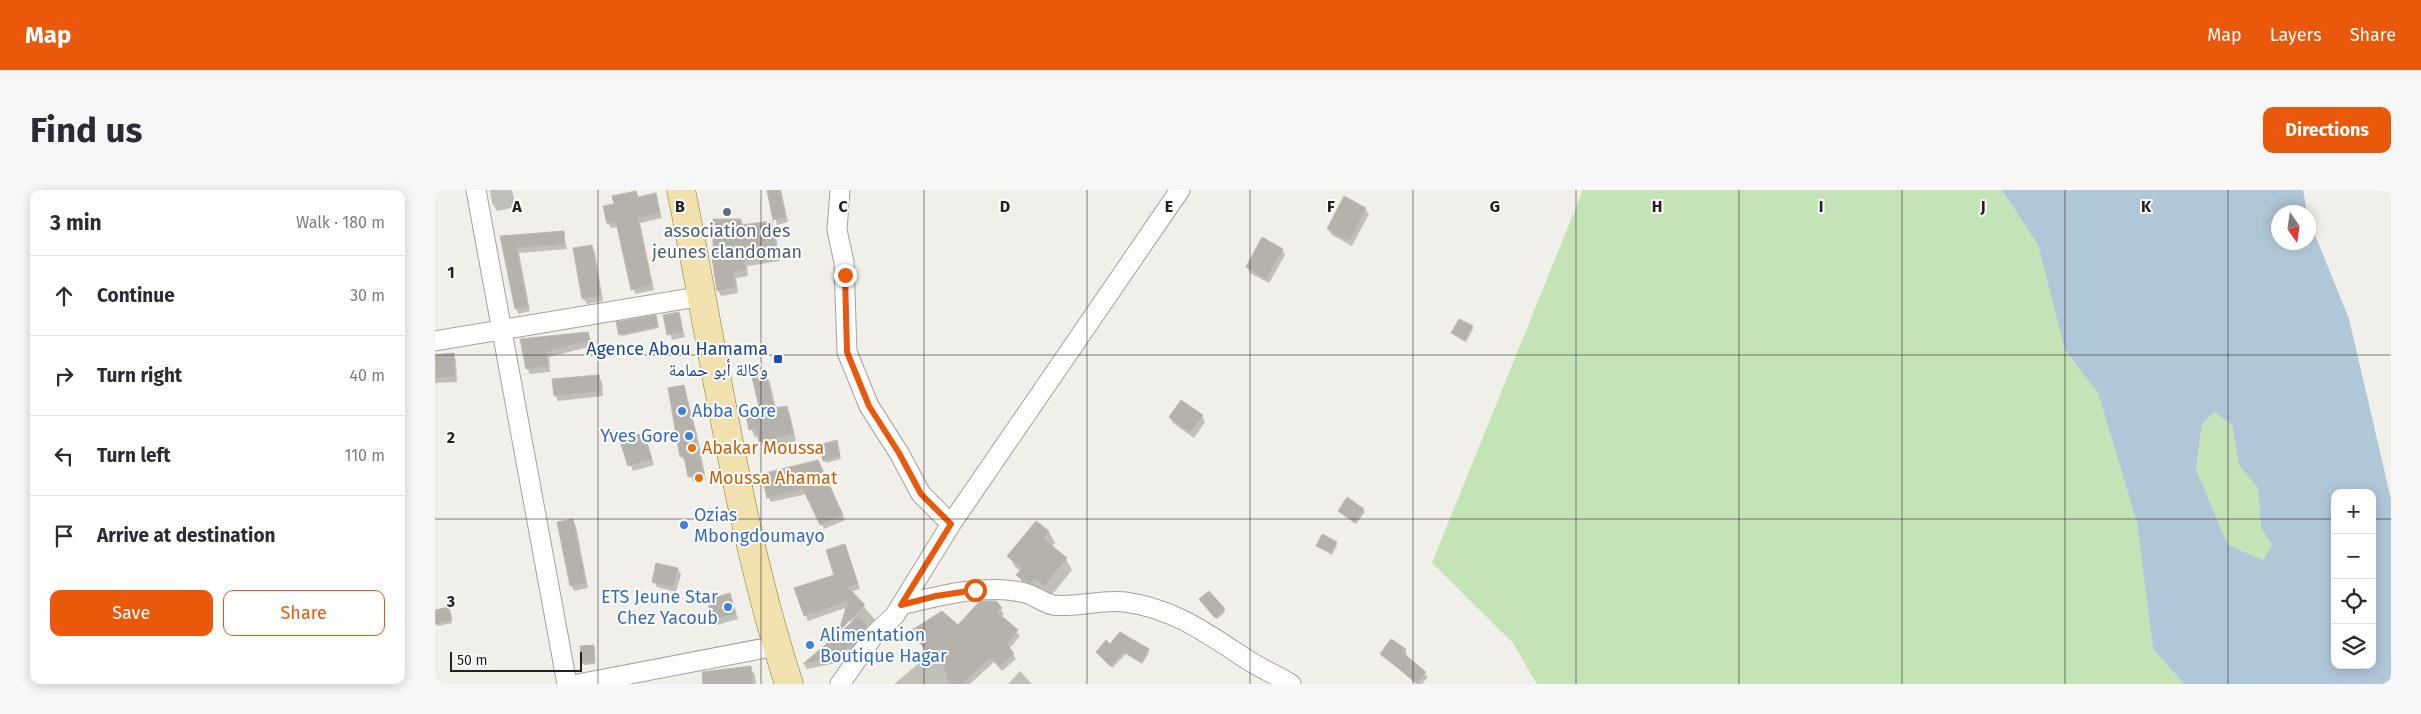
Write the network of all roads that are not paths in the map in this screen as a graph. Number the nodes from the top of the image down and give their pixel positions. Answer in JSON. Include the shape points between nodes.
{"nodes":[{"id":1,"x":476,"y":190,"type":"edge"},
{"id":2,"x":681,"y":190,"type":"edge"},
{"id":3,"x":840,"y":190,"type":"edge"},
{"id":4,"x":1180,"y":190,"type":"edge"},
{"id":5,"x":703,"y":296,"type":"junction"},
{"id":6,"x":503,"y":329,"type":"junction"},
{"id":7,"x":435,"y":341,"type":"edge"},
{"id":8,"x":951,"y":524,"type":"junction"},
{"id":9,"x":901,"y":605,"type":"junction"},
{"id":10,"x":777,"y":646,"type":"junction"},
{"id":11,"x":567,"y":684,"type":"edge"},
{"id":12,"x":578,"y":684,"type":"edge"},
{"id":13,"x":789,"y":684,"type":"edge"},
{"id":14,"x":841,"y":684,"type":"edge"},
{"id":15,"x":1291,"y":684,"type":"edge"}],
"edges":[{"from":1,"to":6,"type":"street"},
{"from":2,"to":5,"type":"main road"},
{"from":3,"to":8,"type":"street","via":[[837,230],[844,262],[847,352],[869,406],[921,494]]},
{"from":4,"to":8,"type":"street"},
{"from":5,"to":6,"type":"street"},
{"from":5,"to":10,"type":"main road","via":[[735,475]]},
{"from":6,"to":7,"type":"street"},
{"from":6,"to":11,"type":"street"},
{"from":8,"to":9,"type":"street"},
{"from":9,"to":14,"type":"street","via":[[874,634]]},
{"from":9,"to":15,"type":"street","via":[[975,590],[1025,593],[1052,605],[1111,601],[1141,604],[1185,619]]},
{"from":10,"to":12,"type":"street"},
{"from":10,"to":13,"type":"main road"}]}
